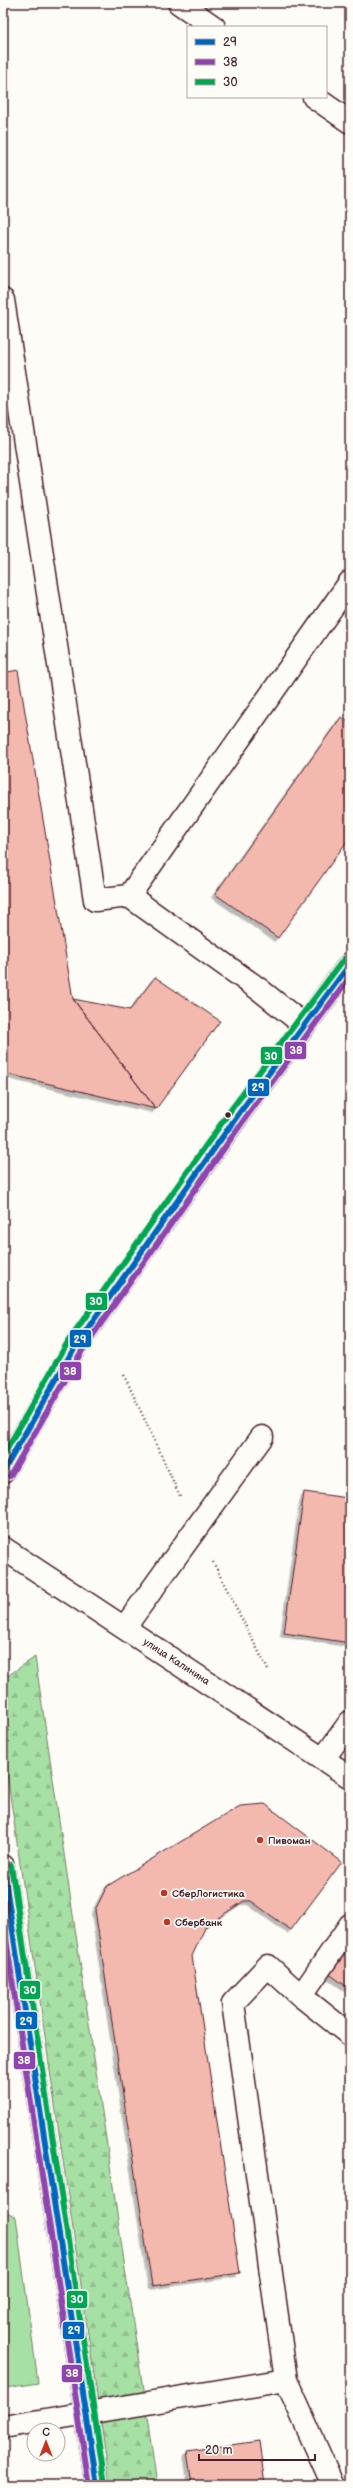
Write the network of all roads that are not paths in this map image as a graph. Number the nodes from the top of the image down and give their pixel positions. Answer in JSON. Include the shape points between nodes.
{"nodes":[{"id":1,"x":179,"y":3,"type":"edge"},
{"id":2,"x":213,"y":26,"type":"edge"},
{"id":3,"x":315,"y":98,"type":"edge"},
{"id":4,"x":350,"y":122,"type":"edge"},
{"id":5,"x":3,"y":300,"type":"edge"},
{"id":6,"x":350,"y":582,"type":"edge"},
{"id":7,"x":129,"y":896,"type":"junction"},
{"id":8,"x":350,"y":964,"type":"edge"},
{"id":9,"x":304,"y":1025,"type":"junction"},
{"id":10,"x":262,"y":1437,"type":"dead end"},
{"id":11,"x":3,"y":1472,"type":"edge"},
{"id":12,"x":3,"y":1548,"type":"edge"},
{"id":13,"x":125,"y":1627,"type":"junction"},
{"id":14,"x":350,"y":1722,"type":"edge"},
{"id":15,"x":324,"y":1758,"type":"junction"},
{"id":16,"x":350,"y":1776,"type":"edge"},
{"id":17,"x":3,"y":1866,"type":"edge"},
{"id":18,"x":350,"y":1925,"type":"edge"},
{"id":19,"x":300,"y":1996,"type":"junction"},
{"id":20,"x":350,"y":2035,"type":"edge"},
{"id":21,"x":286,"y":2380,"type":"junction"},
{"id":22,"x":86,"y":2414,"type":"junction"},
{"id":23,"x":3,"y":2427,"type":"edge"},
{"id":24,"x":97,"y":2485,"type":"edge"},
{"id":25,"x":333,"y":2485,"type":"edge"}],
"edges":[{"from":1,"to":2,"type":"street"},
{"from":3,"to":4,"type":"street"},
{"from":5,"to":7,"type":"street","via":[[95,900]]},
{"from":6,"to":7,"type":"street"},
{"from":7,"to":9,"type":"street","via":[[260,990]]},
{"from":8,"to":9,"type":"street"},
{"from":9,"to":11,"type":"street","via":[[76,1345]]},
{"from":10,"to":13,"type":"street"},
{"from":12,"to":13,"type":"street","name":"улица Калинина"},
{"from":13,"to":15,"type":"street","name":"улица Калинина"},
{"from":14,"to":15,"type":"street"},
{"from":15,"to":16,"type":"street","name":"улица Калинина"},
{"from":17,"to":22,"type":"street"},
{"from":18,"to":19,"type":"street"},
{"from":19,"to":20,"type":"street"},
{"from":19,"to":21,"type":"street","via":[[268,1966],[233,2003]]},
{"from":21,"to":22,"type":"street"},
{"from":21,"to":25,"type":"street"},
{"from":22,"to":23,"type":"street"},
{"from":22,"to":24,"type":"street"}]}
